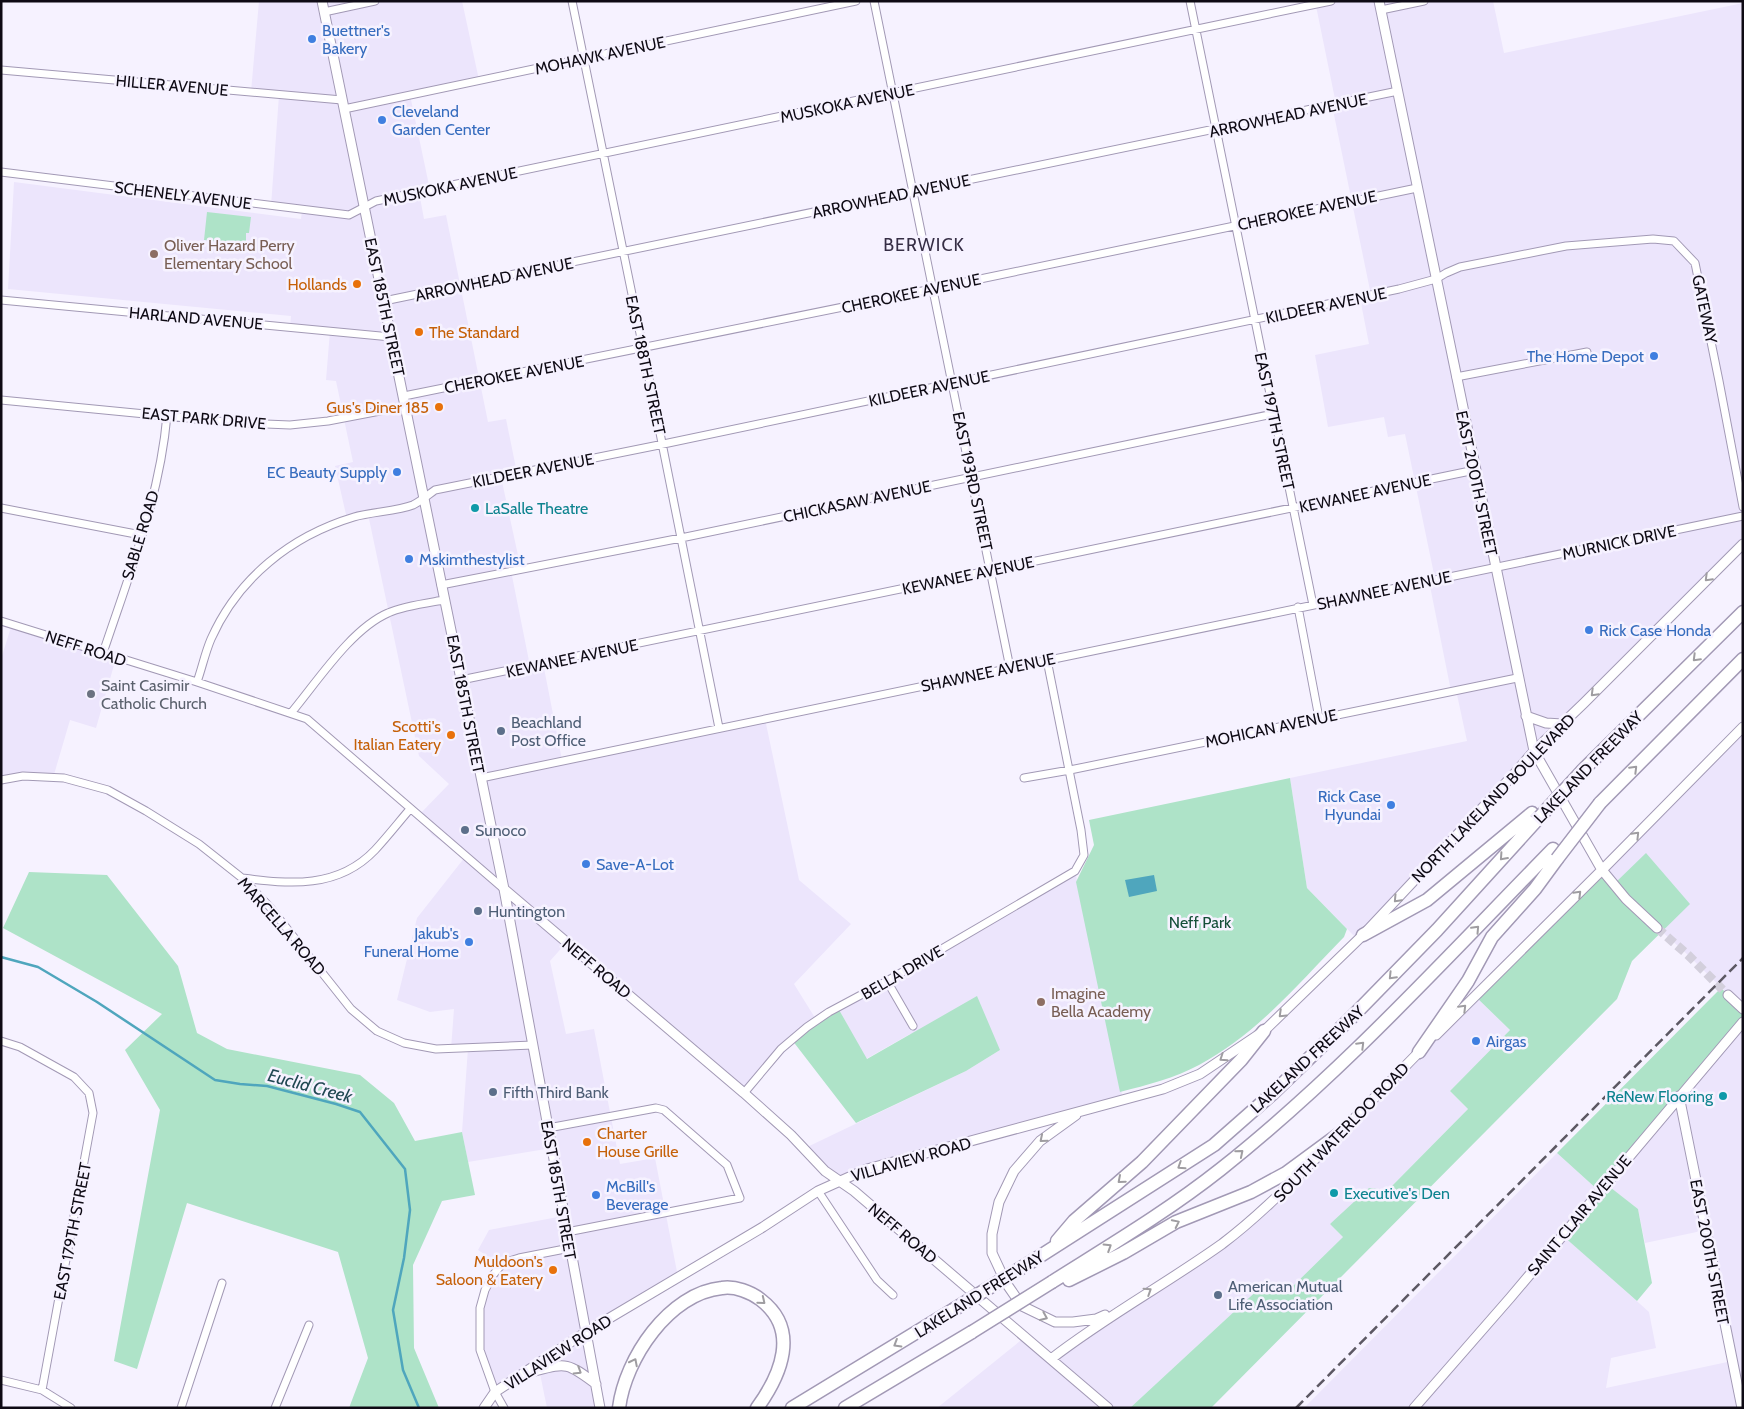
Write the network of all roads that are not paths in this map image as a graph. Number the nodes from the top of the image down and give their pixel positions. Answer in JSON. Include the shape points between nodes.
{"nodes":[{"id":1,"x":322,"y":1,"type":"edge"},
{"id":2,"x":375,"y":1,"type":"edge"},
{"id":3,"x":572,"y":1,"type":"edge"},
{"id":4,"x":856,"y":1,"type":"edge"},
{"id":5,"x":874,"y":1,"type":"edge"},
{"id":6,"x":1190,"y":1,"type":"edge"},
{"id":7,"x":1331,"y":1,"type":"edge"},
{"id":8,"x":1424,"y":1,"type":"edge"},
{"id":9,"x":1380,"y":6,"type":"edge"},
{"id":10,"x":324,"y":12,"type":"junction"},
{"id":11,"x":1195,"y":30,"type":"junction"},
{"id":12,"x":584,"y":58,"type":"junction"},
{"id":13,"x":1,"y":70,"type":"edge"},
{"id":14,"x":1398,"y":91,"type":"junction"},
{"id":15,"x":892,"y":94,"type":"junction"},
{"id":16,"x":343,"y":104,"type":"junction"},
{"id":17,"x":1216,"y":130,"type":"junction"},
{"id":18,"x":604,"y":154,"type":"junction"},
{"id":19,"x":1,"y":172,"type":"edge"},
{"id":20,"x":1417,"y":188,"type":"junction"},
{"id":21,"x":913,"y":191,"type":"junction"},
{"id":22,"x":364,"y":208,"type":"junction"},
{"id":23,"x":1236,"y":225,"type":"junction"},
{"id":24,"x":623,"y":252,"type":"junction"},
{"id":25,"x":1436,"y":279,"type":"junction"},
{"id":26,"x":932,"y":290,"type":"junction"},
{"id":27,"x":1,"y":300,"type":"edge"},
{"id":28,"x":384,"y":301,"type":"junction"},
{"id":29,"x":1255,"y":320,"type":"junction"},
{"id":30,"x":391,"y":337,"type":"junction"},
{"id":31,"x":644,"y":348,"type":"junction"},
{"id":32,"x":1587,"y":352,"type":"dead end"},
{"id":33,"x":1456,"y":377,"type":"junction"},
{"id":34,"x":952,"y":383,"type":"junction"},
{"id":35,"x":1,"y":400,"type":"edge"},
{"id":36,"x":405,"y":401,"type":"junction"},
{"id":37,"x":1273,"y":414,"type":"junction"},
{"id":38,"x":167,"y":415,"type":"junction"},
{"id":39,"x":662,"y":444,"type":"junction"},
{"id":40,"x":1475,"y":470,"type":"junction"},
{"id":41,"x":972,"y":476,"type":"junction"},
{"id":42,"x":424,"y":498,"type":"junction"},
{"id":43,"x":1743,"y":507,"type":"edge"},
{"id":44,"x":1,"y":508,"type":"edge"},
{"id":45,"x":1294,"y":508,"type":"junction"},
{"id":46,"x":1743,"y":516,"type":"edge"},
{"id":47,"x":141,"y":535,"type":"junction"},
{"id":48,"x":681,"y":538,"type":"junction"},
{"id":49,"x":1743,"y":544,"type":"edge"},
{"id":50,"x":1495,"y":568,"type":"junction"},
{"id":51,"x":991,"y":570,"type":"junction"},
{"id":52,"x":441,"y":585,"type":"junction"},
{"id":53,"x":444,"y":600,"type":"junction"},
{"id":54,"x":1313,"y":605,"type":"junction"},
{"id":55,"x":1298,"y":607,"type":"junction"},
{"id":56,"x":1743,"y":612,"type":"edge"},
{"id":57,"x":1,"y":620,"type":"edge"},
{"id":58,"x":701,"y":631,"type":"junction"},
{"id":59,"x":103,"y":653,"type":"junction"},
{"id":60,"x":1743,"y":659,"type":"edge"},
{"id":61,"x":1047,"y":660,"type":"junction"},
{"id":62,"x":1010,"y":668,"type":"junction"},
{"id":63,"x":1517,"y":678,"type":"junction"},
{"id":64,"x":461,"y":680,"type":"junction"},
{"id":65,"x":197,"y":682,"type":"junction"},
{"id":66,"x":291,"y":713,"type":"junction"},
{"id":67,"x":1526,"y":716,"type":"junction"},
{"id":68,"x":1320,"y":718,"type":"junction"},
{"id":69,"x":1562,"y":724,"type":"junction"},
{"id":70,"x":1743,"y":727,"type":"edge"},
{"id":71,"x":719,"y":728,"type":"junction"},
{"id":72,"x":1534,"y":751,"type":"junction"},
{"id":73,"x":1070,"y":770,"type":"junction"},
{"id":74,"x":480,"y":778,"type":"junction"},
{"id":75,"x":1024,"y":778,"type":"dead end"},
{"id":76,"x":1,"y":780,"type":"edge"},
{"id":77,"x":410,"y":809,"type":"junction"},
{"id":78,"x":1534,"y":817,"type":"junction"},
{"id":79,"x":1555,"y":854,"type":"junction"},
{"id":80,"x":1602,"y":870,"type":"junction"},
{"id":81,"x":242,"y":878,"type":"junction"},
{"id":82,"x":504,"y":890,"type":"junction"},
{"id":83,"x":1657,"y":928,"type":"tunnel mouth"},
{"id":84,"x":1362,"y":936,"type":"junction"},
{"id":85,"x":887,"y":981,"type":"junction"},
{"id":86,"x":1728,"y":995,"type":"tunnel mouth"},
{"id":87,"x":1743,"y":1009,"type":"edge"},
{"id":88,"x":1743,"y":1022,"type":"edge"},
{"id":89,"x":912,"y":1026,"type":"dead end"},
{"id":90,"x":1264,"y":1031,"type":"junction"},
{"id":91,"x":1,"y":1041,"type":"edge"},
{"id":92,"x":533,"y":1045,"type":"junction"},
{"id":93,"x":1419,"y":1052,"type":"junction"},
{"id":94,"x":744,"y":1093,"type":"junction"},
{"id":95,"x":1679,"y":1096,"type":"junction"},
{"id":96,"x":1082,"y":1110,"type":"junction"},
{"id":97,"x":548,"y":1128,"type":"junction"},
{"id":98,"x":1339,"y":1134,"type":"junction"},
{"id":99,"x":838,"y":1181,"type":"junction"},
{"id":100,"x":818,"y":1191,"type":"junction"},
{"id":101,"x":566,"y":1232,"type":"junction"},
{"id":102,"x":570,"y":1248,"type":"junction"},
{"id":103,"x":1050,"y":1250,"type":"junction"},
{"id":104,"x":222,"y":1283,"type":"dead end"},
{"id":105,"x":1054,"y":1284,"type":"junction"},
{"id":106,"x":893,"y":1295,"type":"dead end"},
{"id":107,"x":1129,"y":1304,"type":"junction"},
{"id":108,"x":309,"y":1325,"type":"dead end"},
{"id":109,"x":586,"y":1332,"type":"junction"},
{"id":110,"x":1051,"y":1360,"type":"junction"},
{"id":111,"x":523,"y":1374,"type":"junction"},
{"id":112,"x":1,"y":1380,"type":"edge"},
{"id":113,"x":596,"y":1384,"type":"junction"},
{"id":114,"x":42,"y":1390,"type":"junction"},
{"id":115,"x":495,"y":1392,"type":"junction"},
{"id":116,"x":71,"y":1408,"type":"edge"},
{"id":117,"x":181,"y":1408,"type":"edge"},
{"id":118,"x":275,"y":1408,"type":"edge"},
{"id":119,"x":484,"y":1408,"type":"edge"},
{"id":120,"x":504,"y":1408,"type":"edge"},
{"id":121,"x":600,"y":1408,"type":"edge"},
{"id":122,"x":620,"y":1408,"type":"edge"},
{"id":123,"x":757,"y":1408,"type":"edge"},
{"id":124,"x":792,"y":1408,"type":"edge"},
{"id":125,"x":845,"y":1408,"type":"edge"},
{"id":126,"x":1108,"y":1408,"type":"edge"},
{"id":127,"x":1414,"y":1408,"type":"edge"},
{"id":128,"x":1742,"y":1408,"type":"edge"}],
"edges":[{"from":1,"to":10,"type":"street","name":"EAST 185TH STREET"},
{"from":2,"to":10,"type":"street"},
{"from":3,"to":12,"type":"street","name":"EAST 188TH STREET"},
{"from":4,"to":12,"type":"street","name":"MOHAWK AVENUE"},
{"from":5,"to":15,"type":"street","name":"EAST 193RD STREET"},
{"from":6,"to":11,"type":"street","name":"EAST 197TH STREET"},
{"from":7,"to":11,"type":"street","name":"MUSKOKA AVENUE"},
{"from":8,"to":9,"type":"street"},
{"from":9,"to":14,"type":"street","name":"EAST 200TH STREET"},
{"from":10,"to":16,"type":"street","name":"EAST 185TH STREET"},
{"from":11,"to":15,"type":"street","name":"MUSKOKA AVENUE"},
{"from":11,"to":17,"type":"street","name":"EAST 197TH STREET"},
{"from":12,"to":16,"type":"street","name":"MOHAWK AVENUE"},
{"from":12,"to":18,"type":"street","name":"EAST 188TH STREET"},
{"from":13,"to":16,"type":"street","name":"HILLER AVENUE"},
{"from":14,"to":17,"type":"street","name":"ARROWHEAD AVENUE"},
{"from":14,"to":20,"type":"street","name":"EAST 200TH STREET"},
{"from":15,"to":18,"type":"street","name":"MUSKOKA AVENUE"},
{"from":15,"to":21,"type":"street","name":"EAST 193RD STREET"},
{"from":16,"to":22,"type":"street","name":"EAST 185TH STREET"},
{"from":17,"to":21,"type":"street","name":"ARROWHEAD AVENUE"},
{"from":17,"to":23,"type":"street","name":"EAST 197TH STREET"},
{"from":18,"to":22,"type":"street","name":"MUSKOKA AVENUE","via":[[376,201]]},
{"from":18,"to":24,"type":"street","name":"EAST 188TH STREET"},
{"from":19,"to":22,"type":"street","name":"SCHENELY AVENUE","via":[[349,216]]},
{"from":20,"to":23,"type":"street","name":"CHEROKEE AVENUE"},
{"from":20,"to":25,"type":"street","name":"EAST 200TH STREET"},
{"from":21,"to":24,"type":"street","name":"ARROWHEAD AVENUE"},
{"from":21,"to":26,"type":"street","name":"EAST 193RD STREET"},
{"from":22,"to":28,"type":"street","name":"EAST 185TH STREET"},
{"from":23,"to":26,"type":"street","name":"CHEROKEE AVENUE"},
{"from":23,"to":29,"type":"street","name":"EAST 197TH STREET"},
{"from":24,"to":28,"type":"street","name":"ARROWHEAD AVENUE"},
{"from":24,"to":31,"type":"street","name":"EAST 188TH STREET"},
{"from":25,"to":29,"type":"street","name":"KILDEER AVENUE"},
{"from":25,"to":33,"type":"street","name":"EAST 200TH STREET"},
{"from":25,"to":43,"type":"street","name":"GATEWAY","via":[[1460,267],[1566,246],[1652,239],[1674,241],[1695,263]]},
{"from":26,"to":31,"type":"street","name":"CHEROKEE AVENUE"},
{"from":26,"to":34,"type":"street","name":"EAST 193RD STREET"},
{"from":27,"to":30,"type":"street","name":"HARLAND AVENUE"},
{"from":28,"to":30,"type":"street","name":"EAST 185TH STREET"},
{"from":29,"to":34,"type":"street","name":"KILDEER AVENUE"},
{"from":29,"to":37,"type":"street","name":"EAST 197TH STREET"},
{"from":30,"to":36,"type":"street","name":"EAST 185TH STREET"},
{"from":31,"to":36,"type":"street","name":"CHEROKEE AVENUE"},
{"from":31,"to":39,"type":"street","name":"EAST 188TH STREET"},
{"from":32,"to":33,"type":"street"},
{"from":33,"to":40,"type":"street","name":"EAST 200TH STREET"},
{"from":34,"to":39,"type":"street","name":"KILDEER AVENUE"},
{"from":34,"to":41,"type":"street","name":"EAST 193RD STREET"},
{"from":35,"to":38,"type":"street","name":"EAST PARK DRIVE"},
{"from":36,"to":38,"type":"street","name":"EAST PARK DRIVE","via":[[328,421],[290,425]]},
{"from":36,"to":42,"type":"street","name":"EAST 185TH STREET"},
{"from":37,"to":41,"type":"street","name":"CHICKASAW AVENUE"},
{"from":37,"to":45,"type":"street","name":"EAST 197TH STREET"},
{"from":38,"to":47,"type":"street","name":"SABLE ROAD","via":[[160,471]]},
{"from":39,"to":42,"type":"street","name":"KILDEER AVENUE","via":[[435,490]]},
{"from":39,"to":48,"type":"street","name":"EAST 188TH STREET"},
{"from":40,"to":45,"type":"street","name":"KEWANEE AVENUE"},
{"from":40,"to":50,"type":"street","name":"EAST 200TH STREET"},
{"from":41,"to":48,"type":"street","name":"CHICKASAW AVENUE"},
{"from":41,"to":51,"type":"street","name":"EAST 193RD STREET"},
{"from":42,"to":52,"type":"street","name":"EAST 185TH STREET"},
{"from":42,"to":65,"type":"street","name":"KILDEER AVENUE","via":[[413,505],[355,516],[332,524],[284,549],[238,594],[223,616]]},
{"from":44,"to":47,"type":"street"},
{"from":45,"to":51,"type":"street","name":"KEWANEE AVENUE"},
{"from":45,"to":54,"type":"street","name":"EAST 197TH STREET"},
{"from":46,"to":50,"type":"street","name":"MURNICK DRIVE"},
{"from":47,"to":59,"type":"street","name":"SABLE ROAD"},
{"from":48,"to":52,"type":"street","name":"CHICKASAW AVENUE"},
{"from":48,"to":58,"type":"street","name":"EAST 188TH STREET"},
{"from":49,"to":69,"type":"street","name":"NORTH LAKELAND BOULEVARD","one_way":true},
{"from":50,"to":54,"type":"street","name":"SHAWNEE AVENUE"},
{"from":50,"to":63,"type":"street","name":"EAST 200TH STREET"},
{"from":51,"to":58,"type":"street","name":"KEWANEE AVENUE"},
{"from":51,"to":62,"type":"street","name":"EAST 193RD STREET"},
{"from":52,"to":53,"type":"street","name":"EAST 185TH STREET"},
{"from":53,"to":64,"type":"street","name":"EAST 185TH STREET"},
{"from":53,"to":66,"type":"street","via":[[388,612],[367,625]]},
{"from":54,"to":55,"type":"street","name":"SHAWNEE AVENUE"},
{"from":55,"to":61,"type":"street","name":"SHAWNEE AVENUE"},
{"from":55,"to":68,"type":"street"},
{"from":56,"to":78,"type":"highway","name":"LAKELAND FREEWAY","one_way":true,"bridge":true},
{"from":57,"to":59,"type":"street","name":"NEFF ROAD"},
{"from":58,"to":64,"type":"street","name":"KEWANEE AVENUE"},
{"from":58,"to":71,"type":"street","name":"EAST 188TH STREET"},
{"from":59,"to":65,"type":"street","name":"NEFF ROAD"},
{"from":79,"to":60,"type":"highway","name":"LAKELAND FREEWAY","one_way":true,"bridge":true,"via":[[1600,803]]},
{"from":61,"to":62,"type":"street","name":"SHAWNEE AVENUE"},
{"from":61,"to":73,"type":"street"},
{"from":62,"to":71,"type":"street","name":"SHAWNEE AVENUE"},
{"from":63,"to":67,"type":"street","name":"EAST 200TH STREET"},
{"from":63,"to":68,"type":"street","name":"MOHICAN AVENUE"},
{"from":64,"to":74,"type":"street","name":"EAST 185TH STREET"},
{"from":65,"to":66,"type":"street","name":"NEFF ROAD"},
{"from":66,"to":77,"type":"street","name":"NEFF ROAD","via":[[307,719]]},
{"from":67,"to":69,"type":"street"},
{"from":67,"to":72,"type":"street","name":"EAST 200TH STREET"},
{"from":68,"to":73,"type":"street","name":"MOHICAN AVENUE"},
{"from":69,"to":72,"type":"street","name":"NORTH LAKELAND BOULEVARD"},
{"from":80,"to":70,"type":"street","name":"SOUTH WATERLOO ROAD","one_way":true},
{"from":71,"to":74,"type":"street","name":"SHAWNEE AVENUE"},
{"from":72,"to":80,"type":"street","name":"EAST 200TH STREET"},
{"from":72,"to":84,"type":"street","name":"NORTH LAKELAND BOULEVARD","one_way":true},
{"from":73,"to":75,"type":"street","name":"MOHICAN AVENUE"},
{"from":73,"to":85,"type":"street","name":"BELLA DRIVE","via":[[1084,855],[1075,871]]},
{"from":74,"to":82,"type":"street","name":"EAST 185TH STREET"},
{"from":76,"to":81,"type":"street","name":"MARCELLA ROAD","via":[[23,776],[64,778],[108,790],[198,844]]},
{"from":77,"to":81,"type":"street","via":[[374,852],[344,872],[308,882]]},
{"from":77,"to":82,"type":"street","name":"NEFF ROAD"},
{"from":78,"to":84,"type":"highway","via":[[1427,900]]},
{"from":78,"to":103,"type":"highway","name":"LAKELAND FREEWAY","one_way":true,"via":[[1437,930],[1273,1093],[1214,1145]]},
{"from":79,"to":93,"type":"highway","via":[[1535,889],[1492,937],[1468,981]]},
{"from":105,"to":79,"type":"highway","name":"LAKELAND FREEWAY","one_way":true,"via":[[1220,1170],[1283,1118]]},
{"from":80,"to":83,"type":"street","name":"EAST 200TH STREET","via":[[1626,899]]},
{"from":93,"to":80,"type":"street","name":"SOUTH WATERLOO ROAD","one_way":true},
{"from":81,"to":92,"type":"street","name":"MARCELLA ROAD","via":[[291,932],[351,1009],[377,1031],[404,1043],[436,1049]]},
{"from":82,"to":92,"type":"street","name":"EAST 185TH STREET"},
{"from":82,"to":94,"type":"street","name":"NEFF ROAD"},
{"from":84,"to":90,"type":"street","name":"NORTH LAKELAND BOULEVARD","one_way":true},
{"from":85,"to":89,"type":"street"},
{"from":85,"to":94,"type":"street","name":"BELLA DRIVE","via":[[807,1027],[782,1049]]},
{"from":86,"to":87,"type":"street"},
{"from":88,"to":95,"type":"street","name":"SAINT CLAIR AVENUE"},
{"from":90,"to":96,"type":"street","name":"VILLAVIEW ROAD","one_way":true,"via":[[1200,1074],[1163,1088]]},
{"from":90,"to":103,"type":"highway","one_way":true,"via":[[1241,1060],[1142,1162],[1074,1221]]},
{"from":91,"to":114,"type":"street","name":"EAST 179TH STREET","via":[[20,1046],[74,1077],[89,1093],[93,1113]]},
{"from":92,"to":97,"type":"street","name":"EAST 185TH STREET"},
{"from":93,"to":98,"type":"street","name":"SOUTH WATERLOO ROAD"},
{"from":94,"to":99,"type":"street","name":"NEFF ROAD"},
{"from":95,"to":127,"type":"street","name":"SAINT CLAIR AVENUE"},
{"from":95,"to":128,"type":"street","name":"EAST 200TH STREET"},
{"from":96,"to":99,"type":"street","name":"VILLAVIEW ROAD","via":[[867,1169]]},
{"from":96,"to":107,"type":"street","one_way":true,"via":[[1040,1141],[1014,1171],[999,1202],[992,1234],[992,1253],[1006,1283],[1022,1306],[1055,1322],[1096,1320]]},
{"from":97,"to":101,"type":"street","name":"EAST 185TH STREET"},
{"from":97,"to":101,"type":"street","via":[[656,1108],[664,1110],[727,1165],[740,1198]]},
{"from":105,"to":98,"type":"highway","one_way":true,"via":[[1123,1253],[1176,1222],[1251,1192],[1286,1173]]},
{"from":107,"to":98,"type":"street","name":"SOUTH WATERLOO ROAD","one_way":true,"via":[[1222,1243],[1272,1202]]},
{"from":99,"to":100,"type":"street","name":"VILLAVIEW ROAD"},
{"from":99,"to":110,"type":"street","name":"NEFF ROAD","via":[[854,1191]]},
{"from":100,"to":106,"type":"street","via":[[877,1280]]},
{"from":100,"to":109,"type":"street","name":"VILLAVIEW ROAD"},
{"from":101,"to":102,"type":"street","name":"EAST 185TH STREET"},
{"from":102,"to":109,"type":"street","name":"EAST 185TH STREET"},
{"from":102,"to":115,"type":"street","via":[[503,1263],[485,1290],[480,1308],[480,1350]]},
{"from":103,"to":124,"type":"highway","name":"LAKELAND FREEWAY","one_way":true,"bridge":true},
{"from":104,"to":117,"type":"street"},
{"from":105,"to":125,"type":"highway","name":"LAKELAND FREEWAY","bridge":true},
{"from":107,"to":110,"type":"street","name":"SOUTH WATERLOO ROAD"},
{"from":108,"to":118,"type":"street"},
{"from":109,"to":111,"type":"street","name":"VILLAVIEW ROAD"},
{"from":109,"to":113,"type":"street","name":"EAST 185TH STREET"},
{"from":110,"to":126,"type":"street","name":"NEFF ROAD"},
{"from":111,"to":113,"type":"street","one_way":true,"via":[[567,1365]]},
{"from":111,"to":115,"type":"street","name":"VILLAVIEW ROAD"},
{"from":112,"to":114,"type":"street"},
{"from":113,"to":121,"type":"street","name":"EAST 185TH STREET"},
{"from":114,"to":116,"type":"street"},
{"from":115,"to":119,"type":"street","name":"VILLAVIEW ROAD"},
{"from":115,"to":120,"type":"street"},
{"from":122,"to":123,"type":"highway","one_way":true,"via":[[632,1365],[648,1337],[688,1298],[724,1287],[755,1295],[767,1304],[782,1329],[784,1343],[776,1379]]}]}
